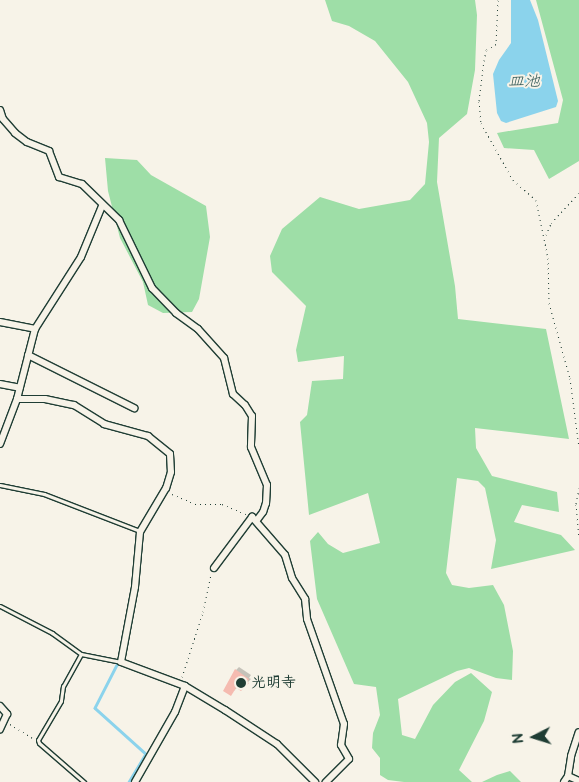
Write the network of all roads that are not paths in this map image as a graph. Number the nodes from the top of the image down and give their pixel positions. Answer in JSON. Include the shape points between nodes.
{"nodes":[{"id":1,"x":0,"y":110,"type":"edge"},
{"id":2,"x":102,"y":206,"type":"junction"},
{"id":3,"x":0,"y":322,"type":"edge"},
{"id":4,"x":35,"y":329,"type":"junction"},
{"id":5,"x":28,"y":355,"type":"junction"},
{"id":6,"x":0,"y":384,"type":"edge"},
{"id":7,"x":20,"y":388,"type":"junction"},
{"id":8,"x":17,"y":399,"type":"junction"},
{"id":9,"x":134,"y":408,"type":"dead end"},
{"id":10,"x":0,"y":444,"type":"edge"},
{"id":11,"x":0,"y":485,"type":"edge"},
{"id":12,"x":255,"y":518,"type":"junction"},
{"id":13,"x":140,"y":532,"type":"junction"},
{"id":14,"x":214,"y":568,"type":"road end"},
{"id":15,"x":0,"y":606,"type":"edge"},
{"id":16,"x":81,"y":654,"type":"junction"},
{"id":17,"x":121,"y":662,"type":"junction"},
{"id":18,"x":183,"y":686,"type":"junction"},
{"id":19,"x":0,"y":706,"type":"edge"},
{"id":20,"x":0,"y":729,"type":"edge"},
{"id":21,"x":579,"y":732,"type":"edge"},
{"id":22,"x":566,"y":779,"type":"edge"},
{"id":23,"x":579,"y":781,"type":"edge"},
{"id":24,"x":84,"y":782,"type":"edge"},
{"id":25,"x":134,"y":782,"type":"edge"},
{"id":26,"x":315,"y":782,"type":"edge"},
{"id":27,"x":326,"y":782,"type":"edge"}],
"edges":[{"from":1,"to":2,"type":"street","via":[[14,133],[52,154],[60,177],[82,184]]},
{"from":2,"to":4,"type":"street","via":[[81,257]]},
{"from":2,"to":12,"type":"street","via":[[119,220],[152,288],[176,313],[198,329],[224,358],[233,394],[250,410],[251,448],[267,485],[263,512]]},
{"from":3,"to":4,"type":"street"},
{"from":4,"to":5,"type":"street"},
{"from":5,"to":7,"type":"street"},
{"from":5,"to":9,"type":"street"},
{"from":6,"to":7,"type":"street"},
{"from":7,"to":8,"type":"street"},
{"from":8,"to":10,"type":"street"},
{"from":8,"to":13,"type":"street","via":[[60,401],[74,405],[104,424],[148,436],[170,454],[171,472],[165,489]]},
{"from":11,"to":13,"type":"lane","via":[[44,494]]},
{"from":12,"to":14,"type":"street"},
{"from":12,"to":27,"type":"street","via":[[284,555],[292,578],[305,599],[307,620],[344,724],[341,745],[348,759]]},
{"from":13,"to":17,"type":"street","via":[[135,587]]},
{"from":15,"to":16,"type":"lane","via":[[52,633]]},
{"from":16,"to":17,"type":"lane"},
{"from":16,"to":24,"type":"lane","via":[[63,686],[61,701],[39,743]]},
{"from":17,"to":18,"type":"street"},
{"from":18,"to":25,"type":"street","via":[[163,734]]},
{"from":18,"to":26,"type":"street","via":[[277,744]]},
{"from":19,"to":20,"type":"street","via":[[7,714]]},
{"from":21,"to":22,"type":"street"},
{"from":22,"to":23,"type":"street"}]}
